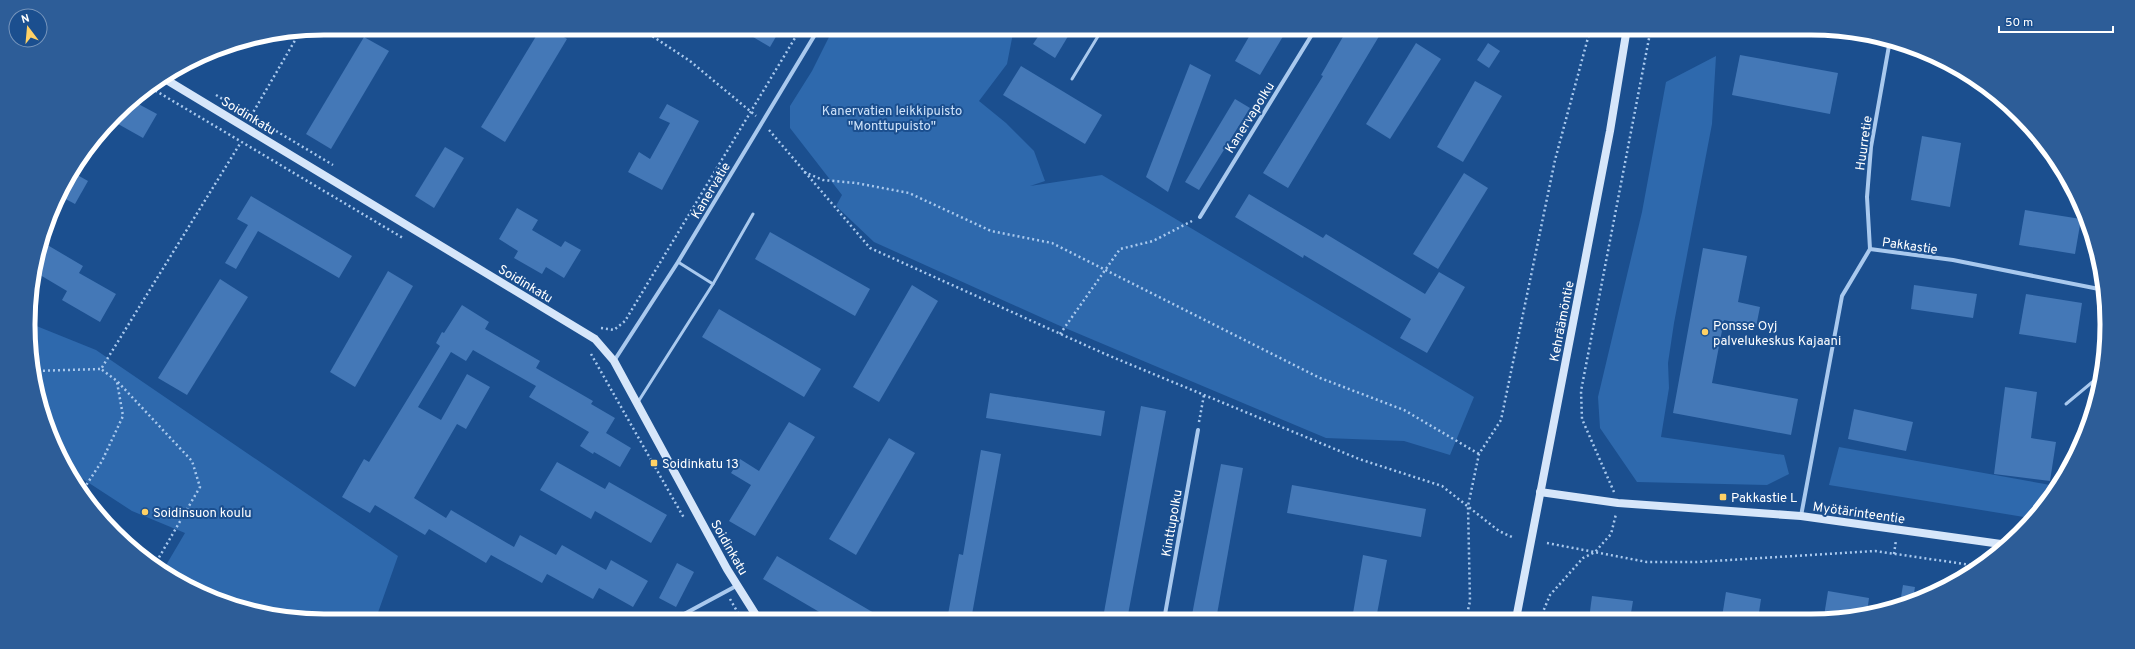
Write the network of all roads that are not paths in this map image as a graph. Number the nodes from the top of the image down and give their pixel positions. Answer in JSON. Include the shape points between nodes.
{"nodes":[{"id":1,"x":815,"y":35,"type":"edge"},
{"id":2,"x":1099,"y":35,"type":"edge"},
{"id":3,"x":1312,"y":35,"type":"edge"},
{"id":4,"x":1625,"y":35,"type":"edge"},
{"id":5,"x":1889,"y":46,"type":"edge"},
{"id":6,"x":1072,"y":79,"type":"dead end"},
{"id":7,"x":169,"y":81,"type":"edge"},
{"id":8,"x":753,"y":214,"type":"dead end"},
{"id":9,"x":1200,"y":217,"type":"road end"},
{"id":10,"x":1870,"y":249,"type":"junction"},
{"id":11,"x":678,"y":262,"type":"junction"},
{"id":12,"x":713,"y":284,"type":"junction"},
{"id":13,"x":2098,"y":289,"type":"edge"},
{"id":14,"x":614,"y":360,"type":"junction"},
{"id":15,"x":2094,"y":381,"type":"edge"},
{"id":16,"x":636,"y":404,"type":"junction"},
{"id":17,"x":2066,"y":404,"type":"dead end"},
{"id":18,"x":1198,"y":430,"type":"road end"},
{"id":19,"x":1540,"y":492,"type":"junction"},
{"id":20,"x":1801,"y":516,"type":"junction"},
{"id":21,"x":1999,"y":544,"type":"edge"},
{"id":22,"x":738,"y":585,"type":"junction"},
{"id":23,"x":684,"y":614,"type":"edge"},
{"id":24,"x":755,"y":614,"type":"edge"},
{"id":25,"x":1165,"y":614,"type":"edge"},
{"id":26,"x":1517,"y":614,"type":"edge"}],
"edges":[{"from":1,"to":11,"type":"street","name":"Kanervatie"},
{"from":2,"to":6,"type":"lane"},
{"from":3,"to":9,"type":"street","name":"Kanervapolku"},
{"from":4,"to":19,"type":"street","name":"Kehräämöntie","via":[[1610,131]]},
{"from":5,"to":10,"type":"street","name":"Huurretie","via":[[1871,148],[1867,197]]},
{"from":7,"to":14,"type":"street","name":"Soidinkatu","via":[[595,339]]},
{"from":8,"to":12,"type":"lane"},
{"from":10,"to":13,"type":"street","name":"Pakkastie","via":[[1953,260]]},
{"from":10,"to":20,"type":"street","name":"Pakkastie","via":[[1842,296]]},
{"from":11,"to":12,"type":"lane"},
{"from":11,"to":14,"type":"street","name":"Kanervatie"},
{"from":12,"to":16,"type":"lane"},
{"from":14,"to":16,"type":"street","name":"Soidinkatu"},
{"from":15,"to":17,"type":"lane"},
{"from":16,"to":22,"type":"street","name":"Soidinkatu"},
{"from":18,"to":25,"type":"street","name":"Kinttupolku"},
{"from":19,"to":20,"type":"street","name":"Myötärinteentie","via":[[1618,503]]},
{"from":19,"to":26,"type":"street","name":"Kehräämöntie"},
{"from":20,"to":21,"type":"street","name":"Myötärinteentie"},
{"from":22,"to":23,"type":"street"},
{"from":22,"to":24,"type":"street","name":"Soidinkatu"}]}
